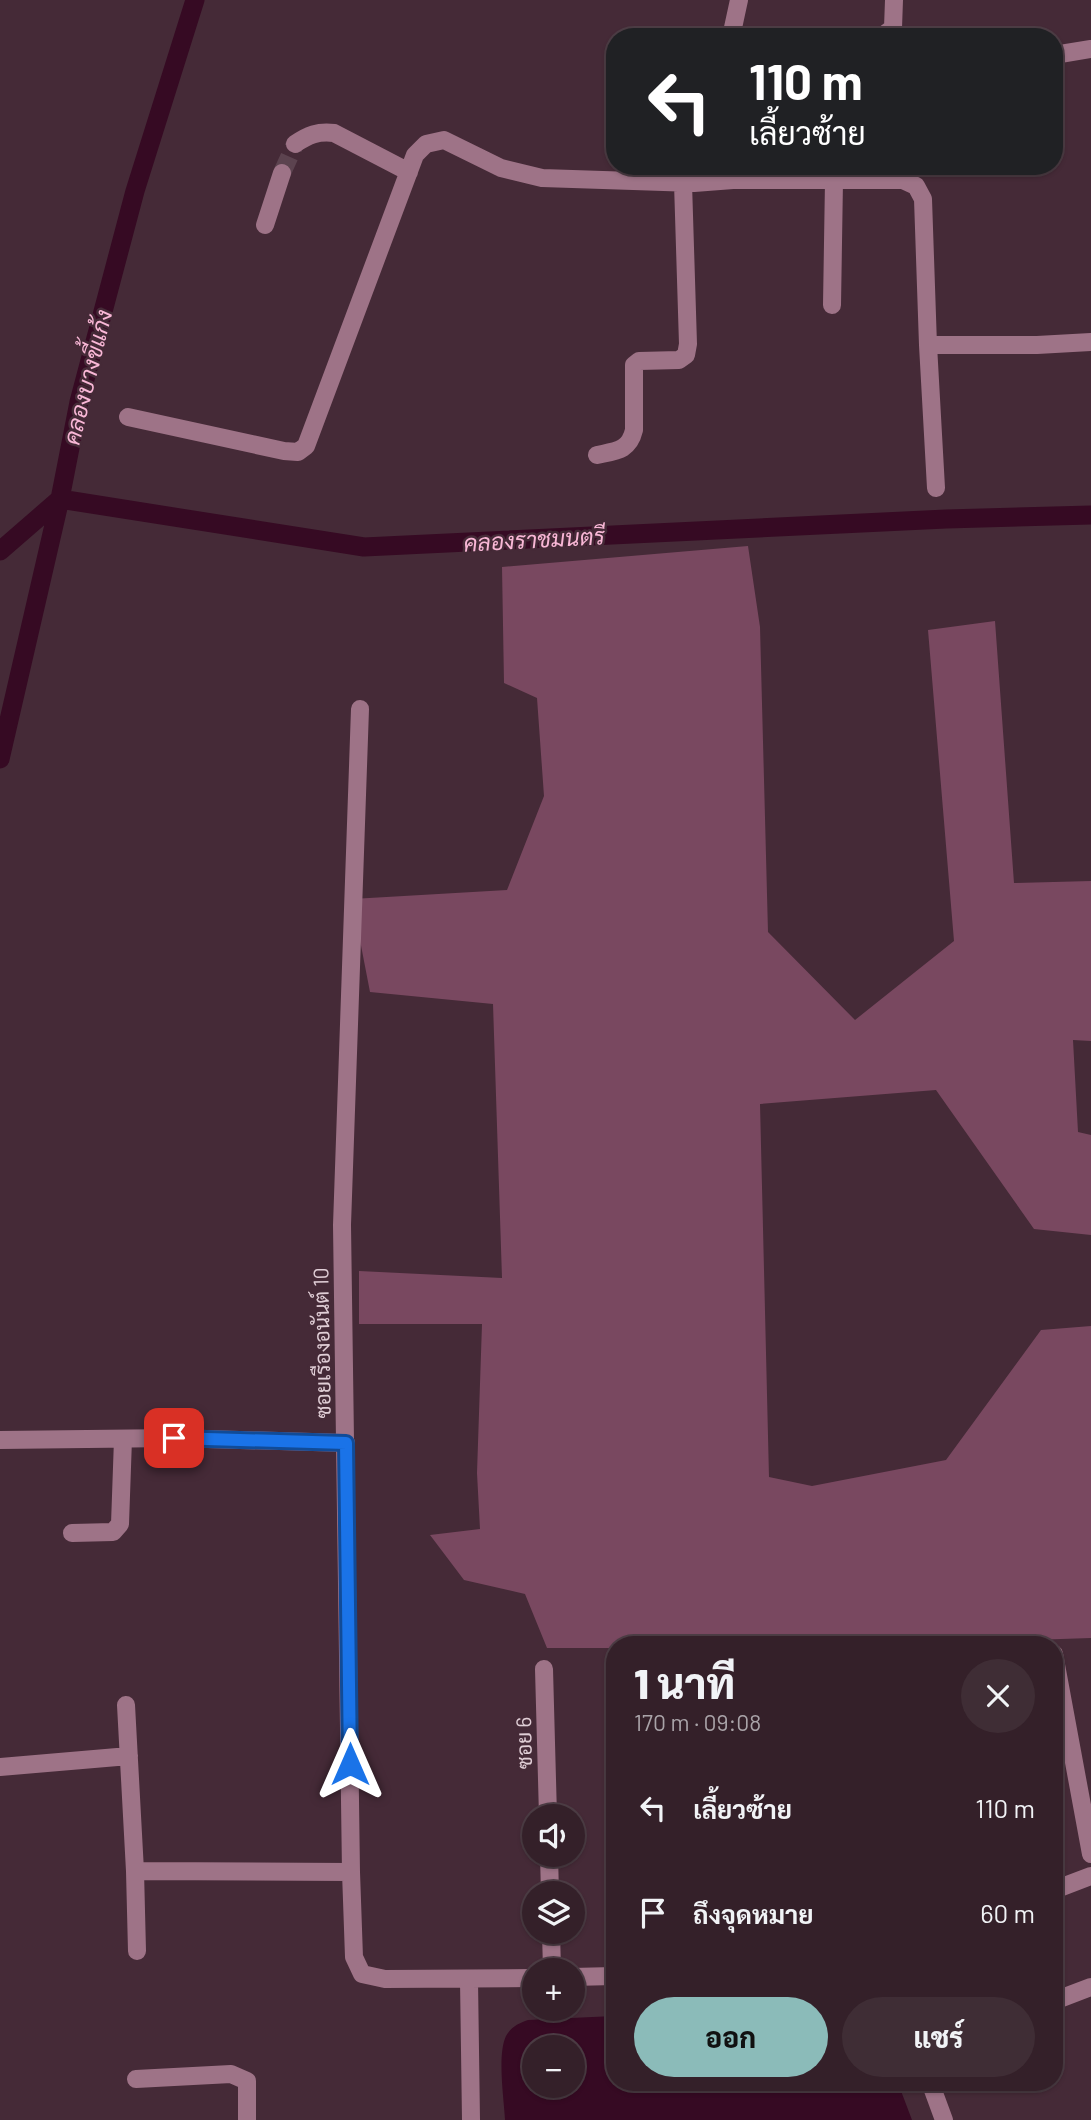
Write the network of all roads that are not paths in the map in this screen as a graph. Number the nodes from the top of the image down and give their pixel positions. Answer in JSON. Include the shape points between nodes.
{"nodes":[{"id":1,"x":739,"y":0,"type":"edge"},
{"id":2,"x":894,"y":0,"type":"edge"},
{"id":3,"x":733,"y":28,"type":"edge"},
{"id":4,"x":893,"y":28,"type":"edge"},
{"id":5,"x":1091,"y":49,"type":"edge"},
{"id":6,"x":1063,"y":54,"type":"edge"},
{"id":7,"x":295,"y":144,"type":"tunnel mouth"},
{"id":8,"x":409,"y":172,"type":"junction"},
{"id":9,"x":282,"y":173,"type":"tunnel mouth"},
{"id":10,"x":691,"y":177,"type":"edge"},
{"id":11,"x":834,"y":181,"type":"junction"},
{"id":12,"x":265,"y":225,"type":"dead end"},
{"id":13,"x":832,"y":304,"type":"dead end"},
{"id":14,"x":1091,"y":342,"type":"edge"},
{"id":15,"x":928,"y":345,"type":"junction"},
{"id":16,"x":128,"y":417,"type":"dead end"},
{"id":17,"x":597,"y":455,"type":"dead end"},
{"id":18,"x":936,"y":488,"type":"dead end"},
{"id":19,"x":360,"y":709,"type":"dead end"},
{"id":20,"x":123,"y":1439,"type":"junction"},
{"id":21,"x":0,"y":1440,"type":"edge"},
{"id":22,"x":346,"y":1443,"type":"junction"},
{"id":23,"x":72,"y":1533,"type":"dead end"},
{"id":24,"x":544,"y":1668,"type":"dead end"},
{"id":25,"x":1063,"y":1703,"type":"edge"},
{"id":26,"x":127,"y":1705,"type":"dead end"},
{"id":27,"x":129,"y":1756,"type":"junction"},
{"id":28,"x":0,"y":1767,"type":"edge"},
{"id":29,"x":548,"y":1804,"type":"edge"},
{"id":30,"x":1091,"y":1854,"type":"edge"},
{"id":31,"x":135,"y":1871,"type":"junction"},
{"id":32,"x":351,"y":1872,"type":"junction"},
{"id":33,"x":1091,"y":1876,"type":"edge"},
{"id":34,"x":1063,"y":1887,"type":"edge"},
{"id":35,"x":136,"y":1951,"type":"dead end"},
{"id":36,"x":606,"y":1976,"type":"edge"},
{"id":37,"x":585,"y":1977,"type":"edge"},
{"id":38,"x":522,"y":1978,"type":"edge"},
{"id":39,"x":469,"y":1980,"type":"junction"},
{"id":40,"x":1091,"y":1987,"type":"edge"},
{"id":41,"x":1063,"y":1998,"type":"edge"},
{"id":42,"x":136,"y":2079,"type":"dead end"},
{"id":43,"x":933,"y":2091,"type":"edge"},
{"id":44,"x":247,"y":2120,"type":"edge"},
{"id":45,"x":471,"y":2120,"type":"edge"},
{"id":46,"x":944,"y":2120,"type":"edge"}],
"edges":[{"from":1,"to":3,"type":"street"},
{"from":2,"to":4,"type":"street"},
{"from":5,"to":6,"type":"street"},
{"from":7,"to":8,"type":"street","via":[[320,131],[334,133]]},
{"from":8,"to":10,"type":"street","via":[[415,155],[426,144],[444,140],[501,168],[542,178]]},
{"from":8,"to":16,"type":"street","via":[[306,446],[298,452],[284,451]]},
{"from":9,"to":12,"type":"street"},
{"from":10,"to":11,"type":"street"},
{"from":10,"to":17,"type":"street","via":[[686,355],[679,360],[634,365],[631,441],[619,451]]},
{"from":11,"to":13,"type":"street"},
{"from":11,"to":15,"type":"street","via":[[904,180],[916,186],[923,199]]},
{"from":14,"to":15,"type":"street"},
{"from":15,"to":18,"type":"street"},
{"from":19,"to":22,"type":"street","name":"ซอยเรืองอนันต์ 10","via":[[342,1225]]},
{"from":20,"to":21,"type":"street"},
{"from":20,"to":22,"type":"street"},
{"from":20,"to":23,"type":"street","via":[[120,1524],[113,1532]]},
{"from":22,"to":32,"type":"street","name":"ซอยเรืองอนันต์ 10"},
{"from":24,"to":29,"type":"street","name":"ซอย 6"},
{"from":25,"to":30,"type":"street"},
{"from":26,"to":27,"type":"street"},
{"from":27,"to":28,"type":"street"},
{"from":27,"to":31,"type":"street"},
{"from":31,"to":32,"type":"street"},
{"from":31,"to":35,"type":"street"},
{"from":32,"to":39,"type":"street","name":"ซอยเรืองอนันต์ 10","via":[[354,1957],[362,1974],[385,1979]]},
{"from":33,"to":34,"type":"street"},
{"from":36,"to":37,"type":"street"},
{"from":38,"to":39,"type":"street"},
{"from":39,"to":45,"type":"street"},
{"from":40,"to":41,"type":"street"},
{"from":42,"to":44,"type":"street","via":[[232,2074],[247,2081]]},
{"from":43,"to":46,"type":"street"}]}
